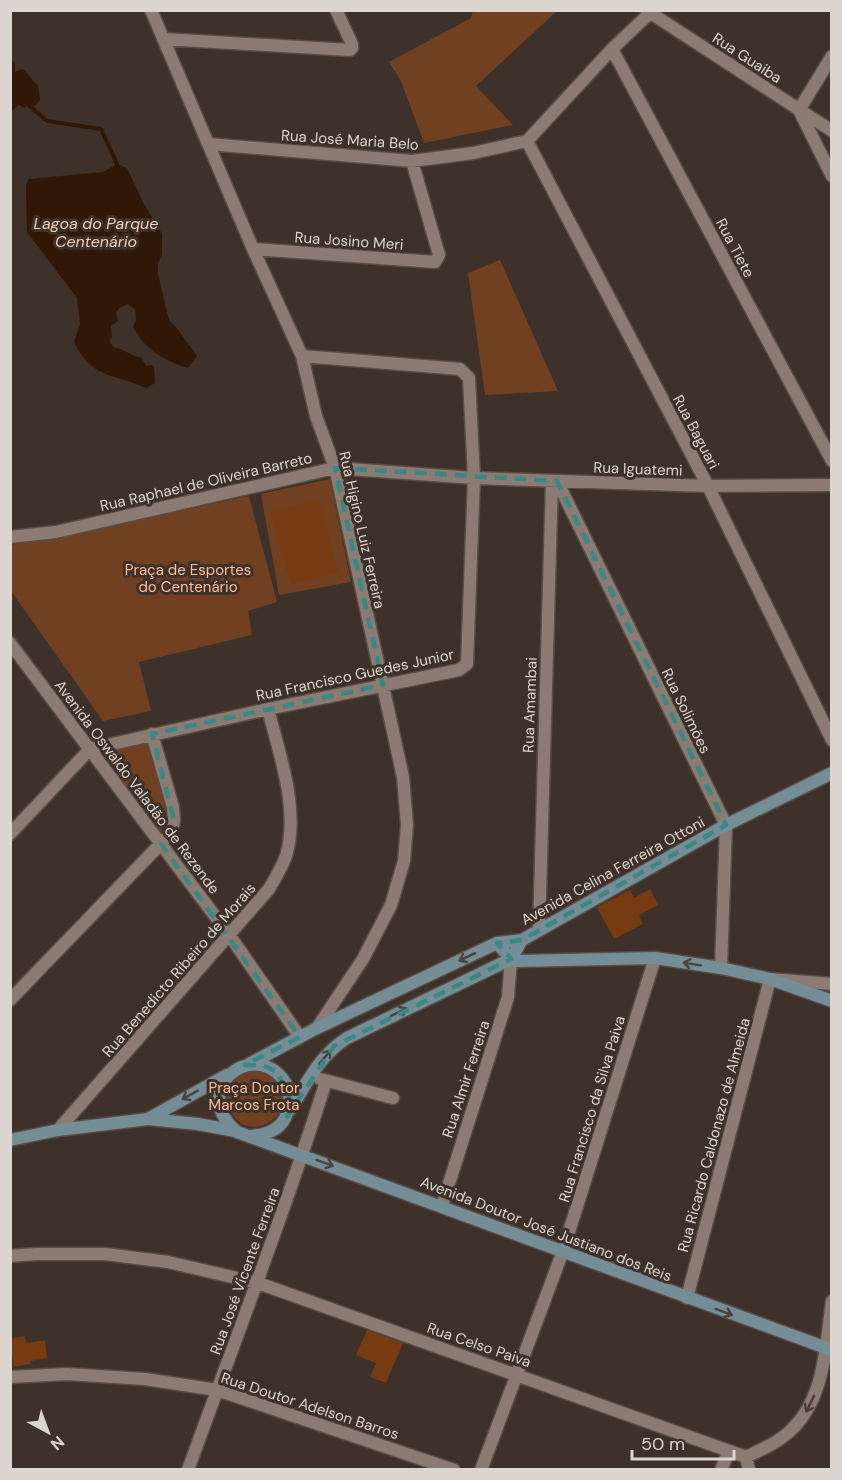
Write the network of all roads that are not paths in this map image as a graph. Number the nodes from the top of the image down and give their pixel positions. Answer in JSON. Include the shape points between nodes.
{"nodes":[{"id":1,"x":151,"y":10,"type":"edge"},
{"id":2,"x":336,"y":10,"type":"edge"},
{"id":3,"x":648,"y":12,"type":"edge"},
{"id":4,"x":164,"y":39,"type":"junction"},
{"id":5,"x":612,"y":49,"type":"junction"},
{"id":6,"x":831,"y":56,"type":"edge"},
{"id":7,"x":799,"y":110,"type":"junction"},
{"id":8,"x":831,"y":131,"type":"edge"},
{"id":9,"x":527,"y":141,"type":"junction"},
{"id":10,"x":208,"y":144,"type":"junction"},
{"id":11,"x":412,"y":162,"type":"junction"},
{"id":12,"x":831,"y":176,"type":"edge"},
{"id":13,"x":253,"y":249,"type":"junction"},
{"id":14,"x":302,"y":356,"type":"junction"},
{"id":15,"x":831,"y":461,"type":"edge"},
{"id":16,"x":334,"y":468,"type":"junction"},
{"id":17,"x":474,"y":477,"type":"junction"},
{"id":18,"x":554,"y":481,"type":"junction"},
{"id":19,"x":831,"y":485,"type":"edge"},
{"id":20,"x":708,"y":486,"type":"junction"},
{"id":21,"x":10,"y":537,"type":"edge"},
{"id":22,"x":12,"y":650,"type":"edge"},
{"id":23,"x":383,"y":685,"type":"junction"},
{"id":24,"x":268,"y":708,"type":"junction"},
{"id":25,"x":152,"y":734,"type":"junction"},
{"id":26,"x":831,"y":740,"type":"edge"},
{"id":27,"x":90,"y":749,"type":"junction"},
{"id":28,"x":831,"y":772,"type":"edge"},
{"id":29,"x":726,"y":825,"type":"junction"},
{"id":30,"x":10,"y":834,"type":"edge"},
{"id":31,"x":161,"y":844,"type":"junction"},
{"id":32,"x":539,"y":930,"type":"junction"},
{"id":33,"x":230,"y":936,"type":"junction"},
{"id":34,"x":522,"y":940,"type":"junction"},
{"id":35,"x":497,"y":943,"type":"junction"},
{"id":36,"x":655,"y":958,"type":"junction"},
{"id":37,"x":511,"y":959,"type":"junction"},
{"id":38,"x":721,"y":968,"type":"junction"},
{"id":39,"x":770,"y":979,"type":"junction"},
{"id":40,"x":831,"y":984,"type":"edge"},
{"id":41,"x":12,"y":997,"type":"edge"},
{"id":42,"x":831,"y":1001,"type":"edge"},
{"id":43,"x":317,"y":1028,"type":"junction"},
{"id":44,"x":300,"y":1037,"type":"junction"},
{"id":45,"x":245,"y":1065,"type":"junction"},
{"id":46,"x":233,"y":1071,"type":"junction"},
{"id":47,"x":310,"y":1077,"type":"junction"},
{"id":48,"x":326,"y":1081,"type":"junction"},
{"id":49,"x":393,"y":1098,"type":"dead end"},
{"id":50,"x":286,"y":1117,"type":"junction"},
{"id":51,"x":148,"y":1119,"type":"junction"},
{"id":52,"x":58,"y":1130,"type":"junction"},
{"id":53,"x":237,"y":1132,"type":"junction"},
{"id":54,"x":250,"y":1136,"type":"junction"},
{"id":55,"x":10,"y":1140,"type":"edge"},
{"id":56,"x":303,"y":1155,"type":"junction"},
{"id":57,"x":442,"y":1206,"type":"junction"},
{"id":58,"x":563,"y":1251,"type":"junction"},
{"id":59,"x":10,"y":1256,"type":"edge"},
{"id":60,"x":258,"y":1283,"type":"junction"},
{"id":61,"x":687,"y":1298,"type":"junction"},
{"id":62,"x":831,"y":1301,"type":"edge"},
{"id":63,"x":828,"y":1349,"type":"edge"},
{"id":64,"x":516,"y":1374,"type":"junction"},
{"id":65,"x":10,"y":1377,"type":"edge"},
{"id":66,"x":217,"y":1390,"type":"junction"},
{"id":67,"x":729,"y":1451,"type":"junction"},
{"id":68,"x":748,"y":1463,"type":"edge"},
{"id":69,"x":188,"y":1470,"type":"edge"},
{"id":70,"x":454,"y":1470,"type":"edge"},
{"id":71,"x":481,"y":1470,"type":"edge"},
{"id":72,"x":720,"y":1470,"type":"edge"}],
"edges":[{"from":1,"to":4,"type":"street","name":"Rua Higino Luiz Ferreira"},
{"from":2,"to":4,"type":"street","via":[[352,44],[350,50]]},
{"from":3,"to":5,"type":"street"},
{"from":3,"to":7,"type":"street","name":"Rua Guaiba"},
{"from":4,"to":10,"type":"street","name":"Rua Higino Luiz Ferreira"},
{"from":5,"to":9,"type":"street"},
{"from":5,"to":15,"type":"street","name":"Rua Tiete"},
{"from":6,"to":7,"type":"street"},
{"from":7,"to":8,"type":"street","name":"Rua Guaiba"},
{"from":7,"to":12,"type":"street"},
{"from":9,"to":11,"type":"street","name":"Rua José Maria Belo"},
{"from":9,"to":20,"type":"street","name":"Rua Baguari"},
{"from":10,"to":11,"type":"street","name":"Rua José Maria Belo"},
{"from":10,"to":13,"type":"street","name":"Rua Higino Luiz Ferreira"},
{"from":11,"to":13,"type":"street","name":"Rua Josino Meri","via":[[439,255],[432,263]]},
{"from":13,"to":14,"type":"street","name":"Rua Higino Luiz Ferreira"},
{"from":14,"to":16,"type":"street","name":"Rua Higino Luiz Ferreira","via":[[316,416]]},
{"from":14,"to":17,"type":"street","name":"Rua Francisco Guedes Junior","via":[[460,369],[469,378]]},
{"from":16,"to":17,"type":"street","name":"Rua Raphael de Oliveira Barreto"},
{"from":16,"to":21,"type":"street","name":"Rua Raphael de Oliveira Barreto","via":[[56,532]]},
{"from":16,"to":23,"type":"street","name":"Rua Higino Luiz Ferreira"},
{"from":17,"to":18,"type":"street","name":"Rua Raphael de Oliveira Barreto"},
{"from":17,"to":23,"type":"street","name":"Rua Francisco Guedes Junior","via":[[467,664],[459,670]]},
{"from":18,"to":20,"type":"street","name":"Rua Iguatemi"},
{"from":18,"to":29,"type":"street","name":"Rua Solimões"},
{"from":18,"to":32,"type":"street","name":"Rua Amambai"},
{"from":19,"to":20,"type":"street","name":"Rua Iguatemi"},
{"from":20,"to":26,"type":"street","name":"Rua Baguari"},
{"from":22,"to":27,"type":"street","name":"Avenida Oswaldo Valadão de Rezende"},
{"from":23,"to":24,"type":"street","name":"Rua Francisco Guedes Junior"},
{"from":23,"to":43,"type":"street","name":"Rua Higino Luiz Ferreira","via":[[403,777],[407,825],[404,861],[391,905],[363,959]]},
{"from":24,"to":25,"type":"street","name":"Rua Francisco Guedes Junior"},
{"from":24,"to":33,"type":"street","name":"Rua Benedicto Ribeiro de Morais","via":[[290,818],[286,855],[269,889]]},
{"from":25,"to":27,"type":"street","name":"Rua Francisco Guedes Junior"},
{"from":25,"to":31,"type":"street","via":[[174,820],[172,832]]},
{"from":27,"to":30,"type":"street"},
{"from":27,"to":31,"type":"street","name":"Avenida Oswaldo Valadão de Rezende"},
{"from":28,"to":29,"type":"main road","name":"Avenida Celina Ferreira Ottoni"},
{"from":29,"to":32,"type":"main road","name":"Avenida Celina Ferreira Ottoni"},
{"from":29,"to":38,"type":"street","name":"Rua Solimões"},
{"from":31,"to":33,"type":"street","name":"Avenida Oswaldo Valadão de Rezende"},
{"from":31,"to":41,"type":"street"},
{"from":32,"to":34,"type":"main road","name":"Avenida Celina Ferreira Ottoni"},
{"from":33,"to":44,"type":"street","name":"Avenida Oswaldo Valadão de Rezende"},
{"from":33,"to":52,"type":"street","name":"Rua Benedicto Ribeiro de Morais"},
{"from":34,"to":35,"type":"main road","name":"Avenida Celina Ferreira Ottoni"},
{"from":34,"to":37,"type":"main road"},
{"from":35,"to":37,"type":"main road"},
{"from":35,"to":43,"type":"main road","name":"Avenida Celina Ferreira Ottoni","one_way":true},
{"from":36,"to":37,"type":"main road","via":[[528,962]]},
{"from":38,"to":36,"type":"main road","one_way":true},
{"from":36,"to":58,"type":"street","name":"Rua Francisco da Silva Paiva"},
{"from":47,"to":37,"type":"main road","one_way":true,"via":[[323,1057],[347,1038]]},
{"from":37,"to":57,"type":"street","name":"Rua Almir Ferreira","via":[[508,997]]},
{"from":38,"to":39,"type":"main road"},
{"from":39,"to":40,"type":"street"},
{"from":39,"to":42,"type":"main road"},
{"from":39,"to":61,"type":"street","name":"Rua Ricardo Caldonazo de Almeida"},
{"from":43,"to":44,"type":"main road","name":"Avenida Celina Ferreira Ottoni"},
{"from":44,"to":45,"type":"main road","name":"Avenida Celina Ferreira Ottoni"},
{"from":45,"to":46,"type":"main road"},
{"from":45,"to":50,"type":"main road","via":[[261,1065],[277,1072],[287,1084],[291,1101]]},
{"from":46,"to":51,"type":"main road","one_way":true},
{"from":46,"to":53,"type":"main road","via":[[223,1082],[219,1110]]},
{"from":47,"to":48,"type":"street"},
{"from":47,"to":50,"type":"main road"},
{"from":48,"to":49,"type":"street"},
{"from":48,"to":56,"type":"street","name":"Rua José Vicente Ferreira"},
{"from":50,"to":54,"type":"main road","via":[[278,1128]]},
{"from":51,"to":52,"type":"main road"},
{"from":51,"to":53,"type":"main road"},
{"from":52,"to":55,"type":"main road"},
{"from":53,"to":54,"type":"main road"},
{"from":54,"to":56,"type":"main road","name":"Avenida Doutor José Justiano dos Reis"},
{"from":56,"to":57,"type":"main road","name":"Avenida Doutor José Justiano dos Reis","one_way":true},
{"from":56,"to":60,"type":"street","name":"Rua José Vicente Ferreira"},
{"from":57,"to":58,"type":"main road","name":"Avenida Doutor José Justiano dos Reis"},
{"from":58,"to":61,"type":"main road","name":"Avenida Doutor José Justiano dos Reis"},
{"from":58,"to":64,"type":"street","name":"Rua Francisco da Silva Paiva"},
{"from":59,"to":60,"type":"street","name":"Rua Celso Paiva","via":[[105,1254],[168,1262]]},
{"from":60,"to":64,"type":"street","name":"Rua Celso Paiva"},
{"from":60,"to":66,"type":"street","name":"Rua José Vicente Ferreira"},
{"from":61,"to":63,"type":"main road","name":"Avenida Doutor José Justiano dos Reis","one_way":true},
{"from":62,"to":63,"type":"street","name":"Rua Celso Paiva"},
{"from":63,"to":68,"type":"street","name":"Rua Celso Paiva","one_way":true,"via":[[816,1391],[804,1415],[793,1429]]},
{"from":64,"to":67,"type":"street","name":"Rua Celso Paiva"},
{"from":64,"to":71,"type":"street","name":"Rua Francisco da Silva Paiva"},
{"from":65,"to":66,"type":"street","name":"Rua Doutor Adelson Barros","via":[[67,1374],[145,1379]]},
{"from":66,"to":69,"type":"street","name":"Rua José Vicente Ferreira"},
{"from":66,"to":70,"type":"street","name":"Rua Doutor Adelson Barros"},
{"from":67,"to":68,"type":"street","name":"Rua Celso Paiva"},
{"from":67,"to":72,"type":"street"}]}
